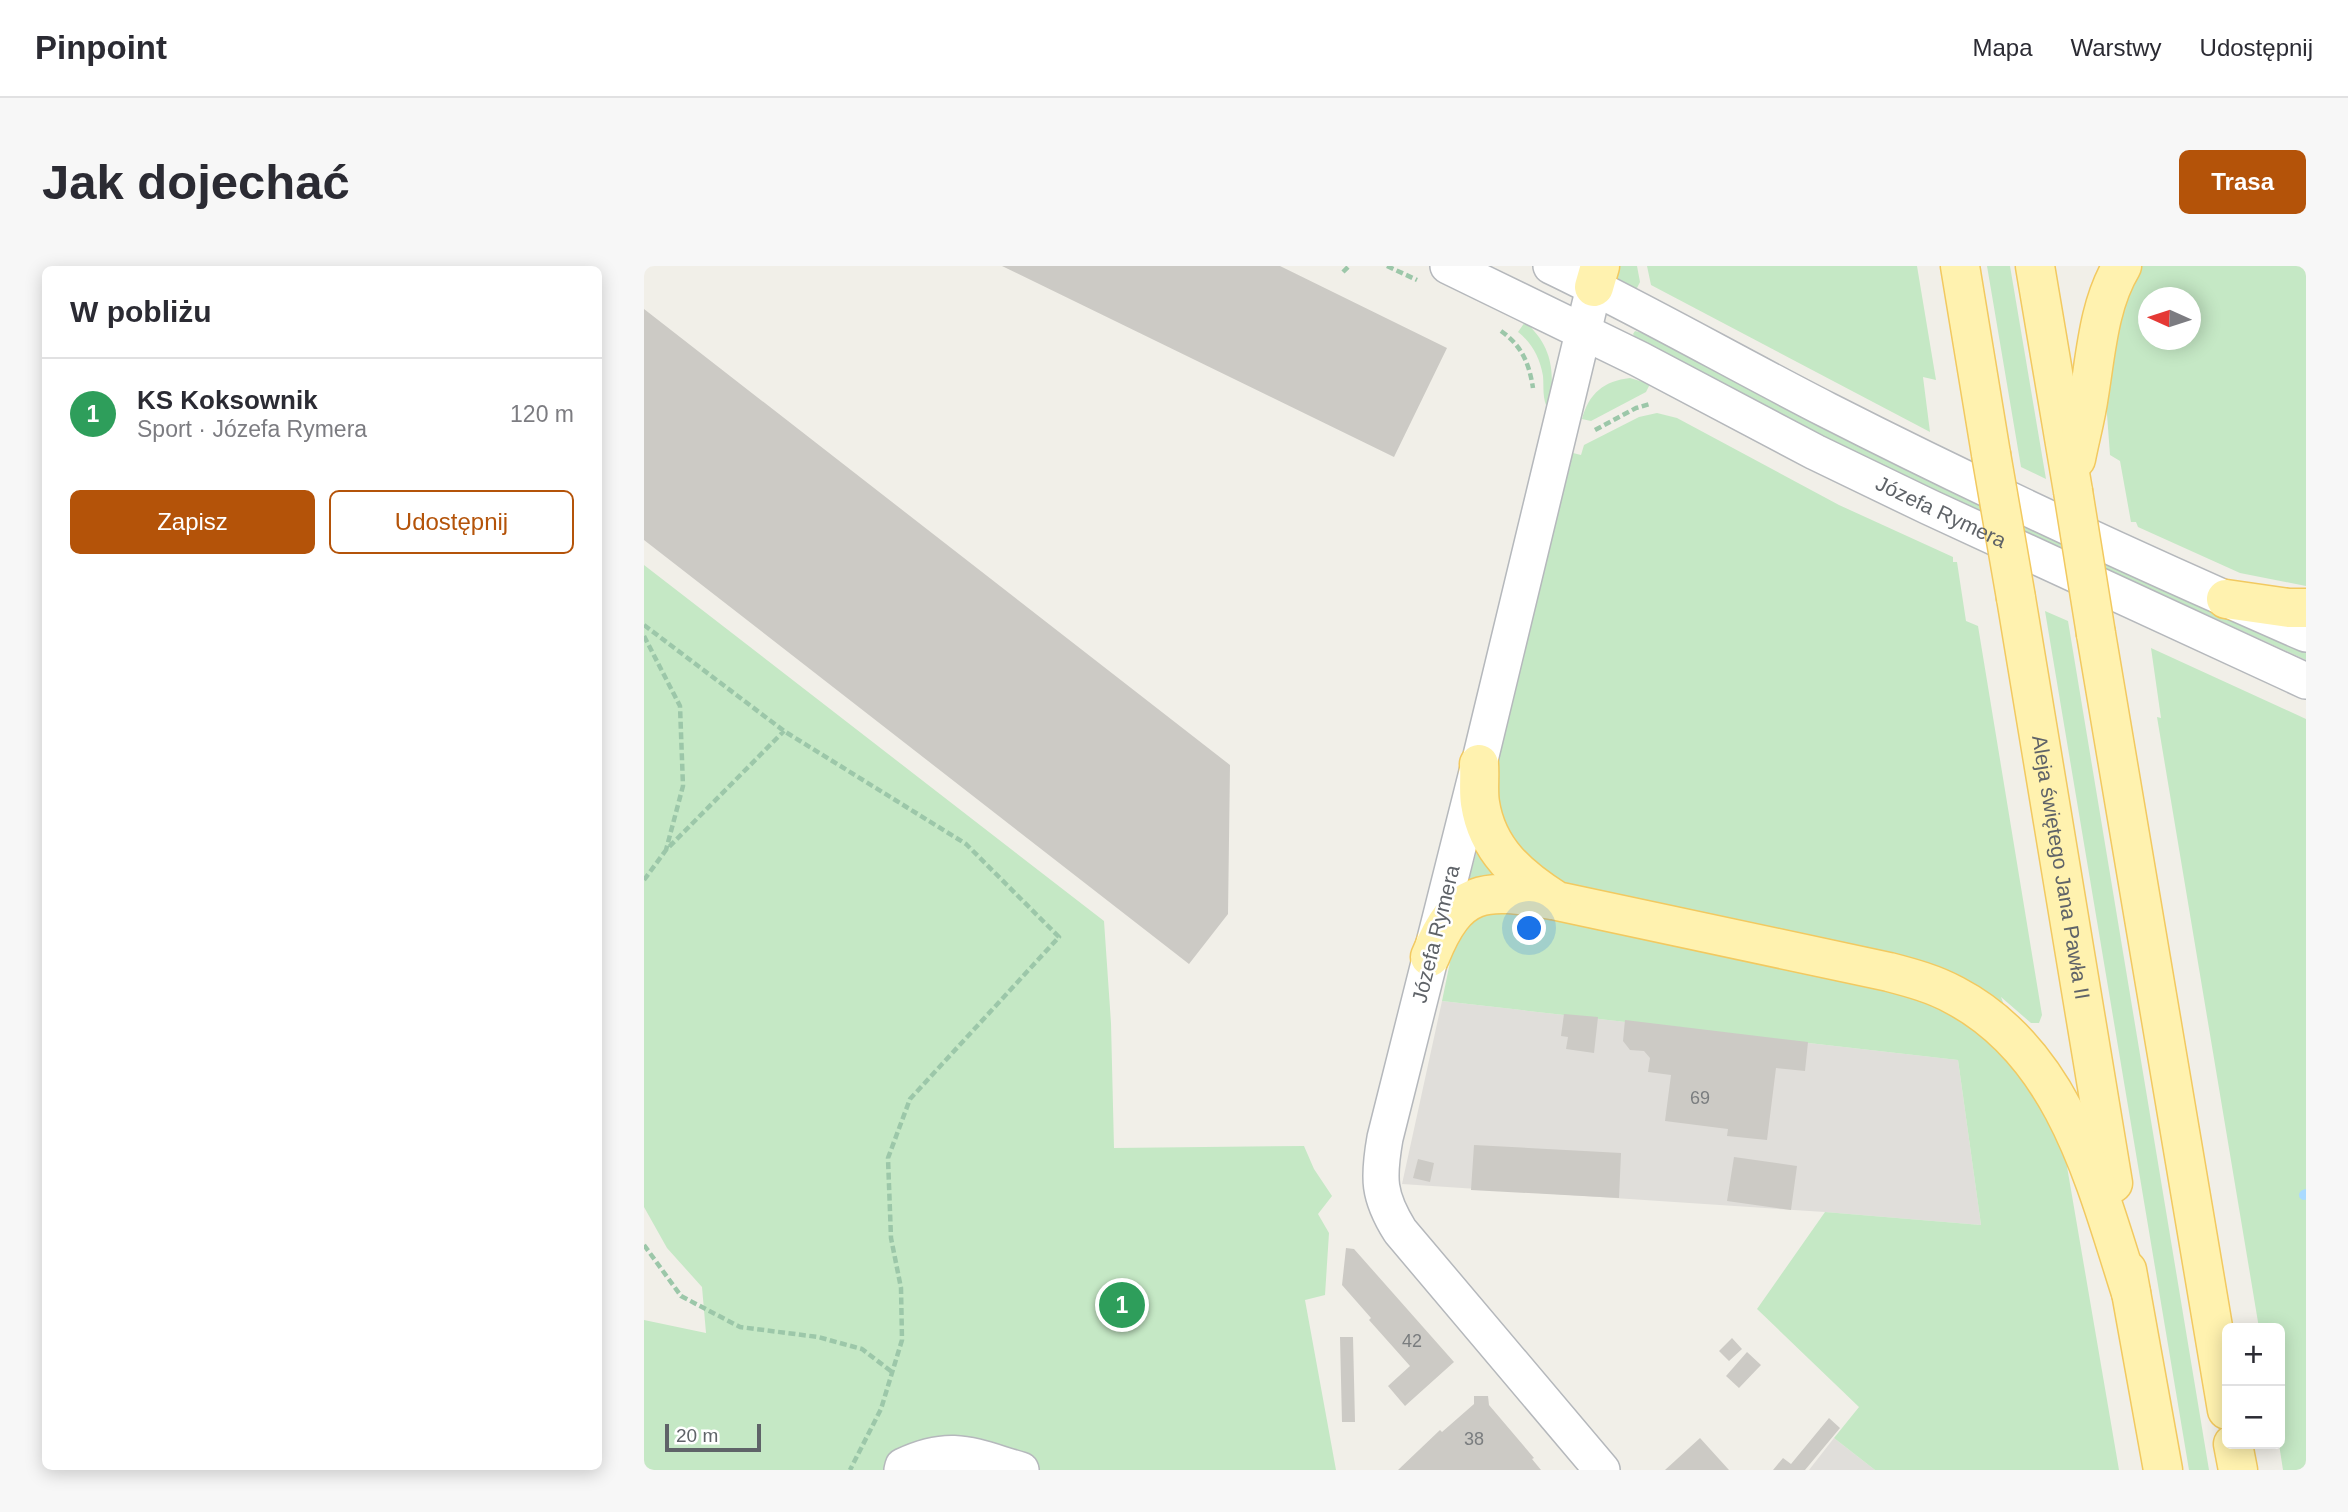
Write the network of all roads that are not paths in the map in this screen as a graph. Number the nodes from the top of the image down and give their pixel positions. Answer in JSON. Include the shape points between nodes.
{"nodes":[{"id":1,"x":1551,"y":266,"type":"edge"},
{"id":2,"x":1959,"y":266,"type":"edge"},
{"id":3,"x":2035,"y":266,"type":"edge"},
{"id":4,"x":2122,"y":266,"type":"edge"},
{"id":5,"x":1435,"y":274,"type":"edge"},
{"id":6,"x":1597,"y":276,"type":"edge"},
{"id":7,"x":1583,"y":331,"type":"junction"},
{"id":8,"x":2072,"y":486,"type":"junction"},
{"id":9,"x":2226,"y":599,"type":"junction"},
{"id":10,"x":2306,"y":608,"type":"edge"},
{"id":11,"x":2306,"y":634,"type":"edge"},
{"id":12,"x":2306,"y":681,"type":"edge"},
{"id":13,"x":1479,"y":764,"type":"junction"},
{"id":14,"x":1557,"y":901,"type":"junction"},
{"id":15,"x":1430,"y":957,"type":"junction"},
{"id":16,"x":2131,"y":1293,"type":"junction"},
{"id":17,"x":2223,"y":1386,"type":"edge"},
{"id":18,"x":2234,"y":1449,"type":"edge"},
{"id":19,"x":902,"y":1470,"type":"edge"},
{"id":20,"x":1021,"y":1470,"type":"edge"},
{"id":21,"x":1602,"y":1470,"type":"edge"},
{"id":22,"x":2163,"y":1470,"type":"edge"},
{"id":23,"x":2238,"y":1470,"type":"edge"}],
"edges":[{"from":1,"to":6,"type":"street","name":"Józefa Rymera"},
{"from":2,"to":16,"type":"main road","name":"Aleja świętego Jana Pawła II","bridge":true},
{"from":3,"to":8,"type":"main road"},
{"from":4,"to":8,"type":"main road","via":[[2096,342]]},
{"from":5,"to":7,"type":"street","name":"Józefa Rymera"},
{"from":6,"to":7,"type":"street","name":"Józefa Rymera"},
{"from":6,"to":9,"type":"street","name":"Józefa Rymera","via":[[1828,411]]},
{"from":7,"to":12,"type":"street","name":"Józefa Rymera","via":[[1928,507]]},
{"from":7,"to":13,"type":"street","name":"Józefa Rymera"},
{"from":8,"to":17,"type":"main road","bridge":true},
{"from":9,"to":10,"type":"main road"},
{"from":9,"to":11,"type":"street","name":"Józefa Rymera"},
{"from":13,"to":14,"type":"main road","via":[[1480,804],[1491,837],[1510,866]]},
{"from":13,"to":15,"type":"street","name":"Józefa Rymera"},
{"from":14,"to":15,"type":"main road","via":[[1516,893],[1469,900],[1452,913]]},
{"from":14,"to":16,"type":"main road","via":[[1889,972],[1932,984],[1979,1010],[2010,1035],[2059,1100],[2098,1191]]},
{"from":15,"to":21,"type":"street","name":"Józefa Rymera","via":[[1385,1138],[1380,1171],[1384,1201],[1400,1231]]},
{"from":16,"to":22,"type":"main road","name":"Aleja świętego Jana Pawła II"},
{"from":18,"to":23,"type":"main road"},
{"from":19,"to":20,"type":"street","via":[[926,1456],[955,1452]]}]}
